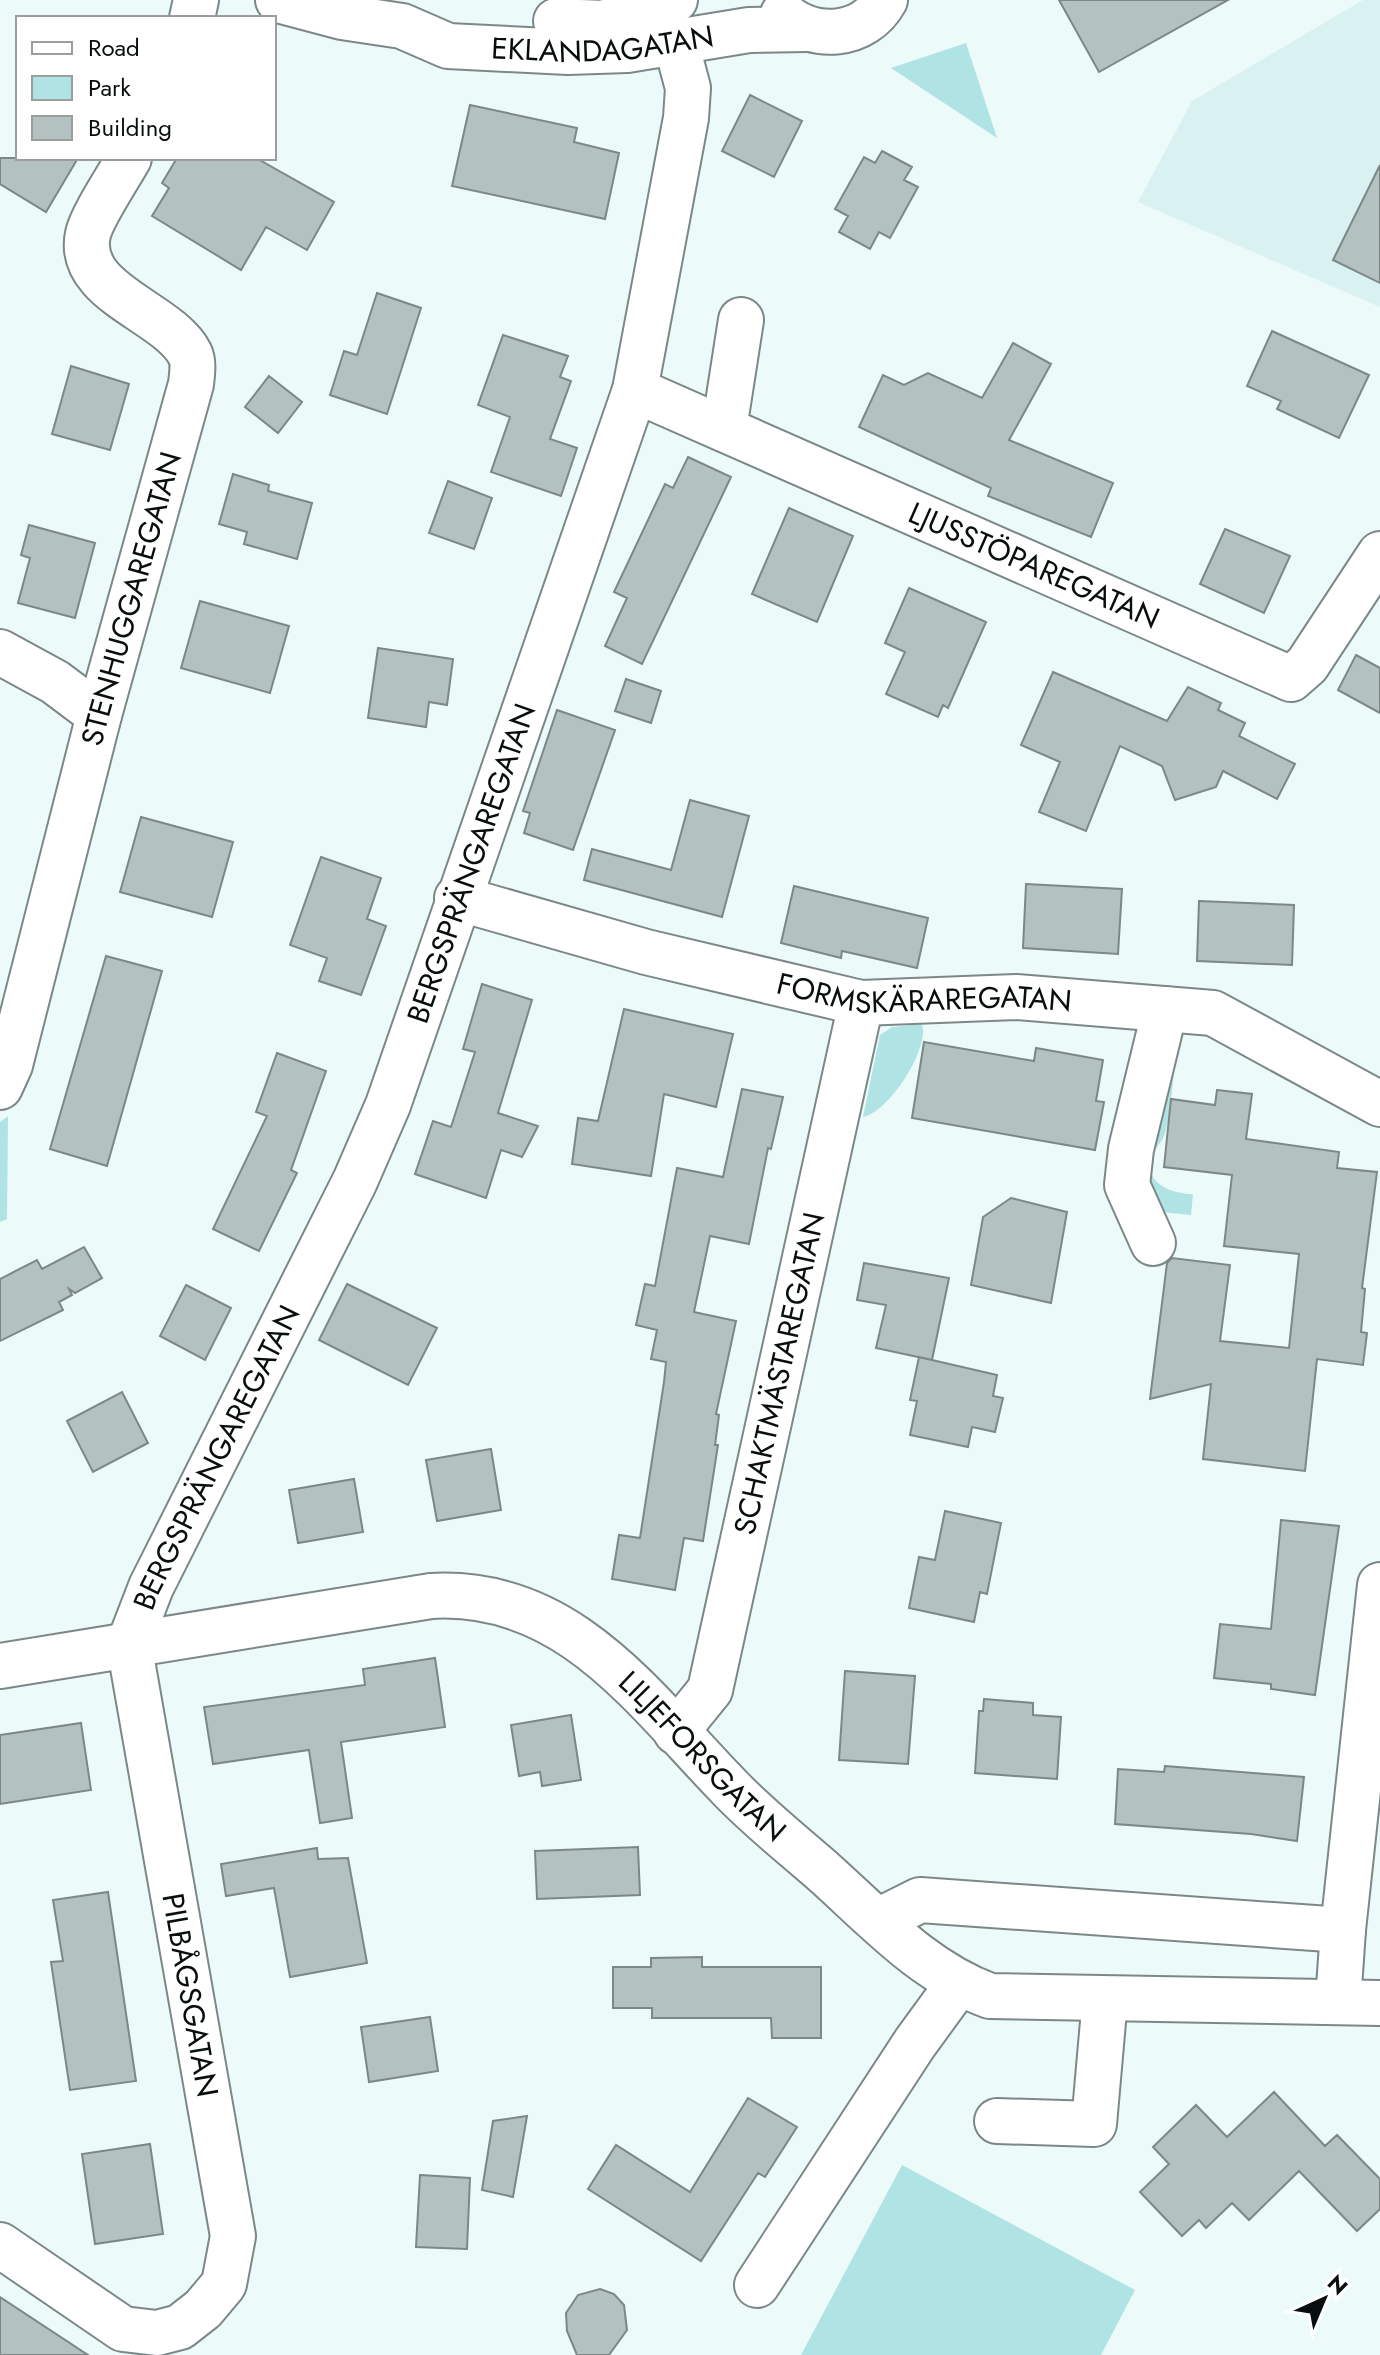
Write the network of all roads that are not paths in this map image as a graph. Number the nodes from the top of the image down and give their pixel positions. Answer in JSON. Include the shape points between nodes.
{"nodes":[{"id":1,"x":278,"y":0,"type":"edge"},
{"id":2,"x":675,"y":0,"type":"edge"},
{"id":3,"x":772,"y":0,"type":"edge"},
{"id":4,"x":891,"y":2,"type":"edge"},
{"id":5,"x":376,"y":16,"type":"edge"},
{"id":6,"x":807,"y":29,"type":"junction"},
{"id":7,"x":676,"y":43,"type":"junction"},
{"id":8,"x":128,"y":160,"type":"edge"},
{"id":9,"x":741,"y":320,"type":"dead end"},
{"id":10,"x":635,"y":390,"type":"junction"},
{"id":11,"x":724,"y":429,"type":"junction"},
{"id":12,"x":1380,"y":554,"type":"edge"},
{"id":13,"x":0,"y":652,"type":"edge"},
{"id":14,"x":99,"y":715,"type":"junction"},
{"id":15,"x":457,"y":898,"type":"junction"},
{"id":16,"x":861,"y":1003,"type":"junction"},
{"id":17,"x":1165,"y":1009,"type":"junction"},
{"id":18,"x":0,"y":1087,"type":"edge"},
{"id":19,"x":1380,"y":1104,"type":"edge"},
{"id":20,"x":1153,"y":1243,"type":"dead end"},
{"id":21,"x":1380,"y":1585,"type":"edge"},
{"id":22,"x":129,"y":1644,"type":"junction"},
{"id":23,"x":0,"y":1666,"type":"edge"},
{"id":24,"x":676,"y":1732,"type":"junction"},
{"id":25,"x":878,"y":1921,"type":"junction"},
{"id":26,"x":1343,"y":1930,"type":"junction"},
{"id":27,"x":958,"y":1984,"type":"junction"},
{"id":28,"x":1105,"y":1999,"type":"junction"},
{"id":29,"x":1359,"y":2003,"type":"edge"},
{"id":30,"x":997,"y":2121,"type":"dead end"},
{"id":31,"x":0,"y":2245,"type":"edge"},
{"id":32,"x":757,"y":2285,"type":"dead end"}],
"edges":[{"from":1,"to":5,"type":"street","name":"EKLANDAGATAN"},
{"from":2,"to":5,"type":"street","name":"EKLANDAGATAN","via":[[603,23]]},
{"from":3,"to":6,"type":"street"},
{"from":4,"to":6,"type":"street","name":"EKLANDAGATAN","via":[[848,30]]},
{"from":5,"to":7,"type":"street","name":"EKLANDAGATAN","via":[[448,46],[568,52]]},
{"from":6,"to":7,"type":"street","name":"EKLANDAGATAN","via":[[749,30]]},
{"from":7,"to":10,"type":"street","name":"BERGSPRÄNGAREGATAN","via":[[688,88],[686,118]]},
{"from":8,"to":14,"type":"street","name":"STENHUGGAREGATAN","via":[[88,235],[92,269],[107,286],[177,335],[192,357],[191,384]]},
{"from":9,"to":11,"type":"street"},
{"from":10,"to":11,"type":"street","name":"LJUSSTÖPAREGATAN"},
{"from":10,"to":15,"type":"street","name":"BERGSPRÄNGAREGATAN"},
{"from":11,"to":12,"type":"street","name":"LJUSSTÖPAREGATAN","via":[[1291,679],[1307,665]]},
{"from":13,"to":14,"type":"street","via":[[55,682]]},
{"from":14,"to":18,"type":"street","name":"STENHUGGAREGATAN","via":[[10,1065]]},
{"from":15,"to":16,"type":"street","name":"FORMSKÄRAREGATAN","via":[[646,952]]},
{"from":15,"to":22,"type":"street","name":"BERGSPRÄNGAREGATAN","via":[[388,1105],[361,1168],[151,1587]]},
{"from":16,"to":17,"type":"street","name":"FORMSKÄRAREGATAN","via":[[1016,997]]},
{"from":16,"to":24,"type":"street","name":"SCHAKTMÄSTAREGATAN","via":[[710,1690]]},
{"from":17,"to":19,"type":"street","name":"FORMSKÄRAREGATAN","via":[[1213,1013]]},
{"from":17,"to":20,"type":"street","via":[[1127,1185]]},
{"from":21,"to":26,"type":"street"},
{"from":22,"to":23,"type":"street","name":"LILJEFORSGATAN"},
{"from":22,"to":24,"type":"street","name":"LILJEFORSGATAN","via":[[469,1594],[516,1607],[589,1646]]},
{"from":22,"to":31,"type":"street","name":"PILBÅGSGATAN","via":[[233,2236],[224,2284],[180,2327],[157,2333],[123,2329]]},
{"from":24,"to":25,"type":"street","name":"LILJEFORSGATAN","via":[[733,1791]]},
{"from":25,"to":26,"type":"street","via":[[920,1900]]},
{"from":25,"to":27,"type":"street","name":"LILJEFORSGATAN"},
{"from":26,"to":29,"type":"street"},
{"from":27,"to":28,"type":"street","name":"LILJEFORSGATAN","via":[[990,1996]]},
{"from":27,"to":32,"type":"street"},
{"from":28,"to":29,"type":"street","name":"LILJEFORSGATAN"},
{"from":28,"to":30,"type":"street","via":[[1094,2124]]}]}
